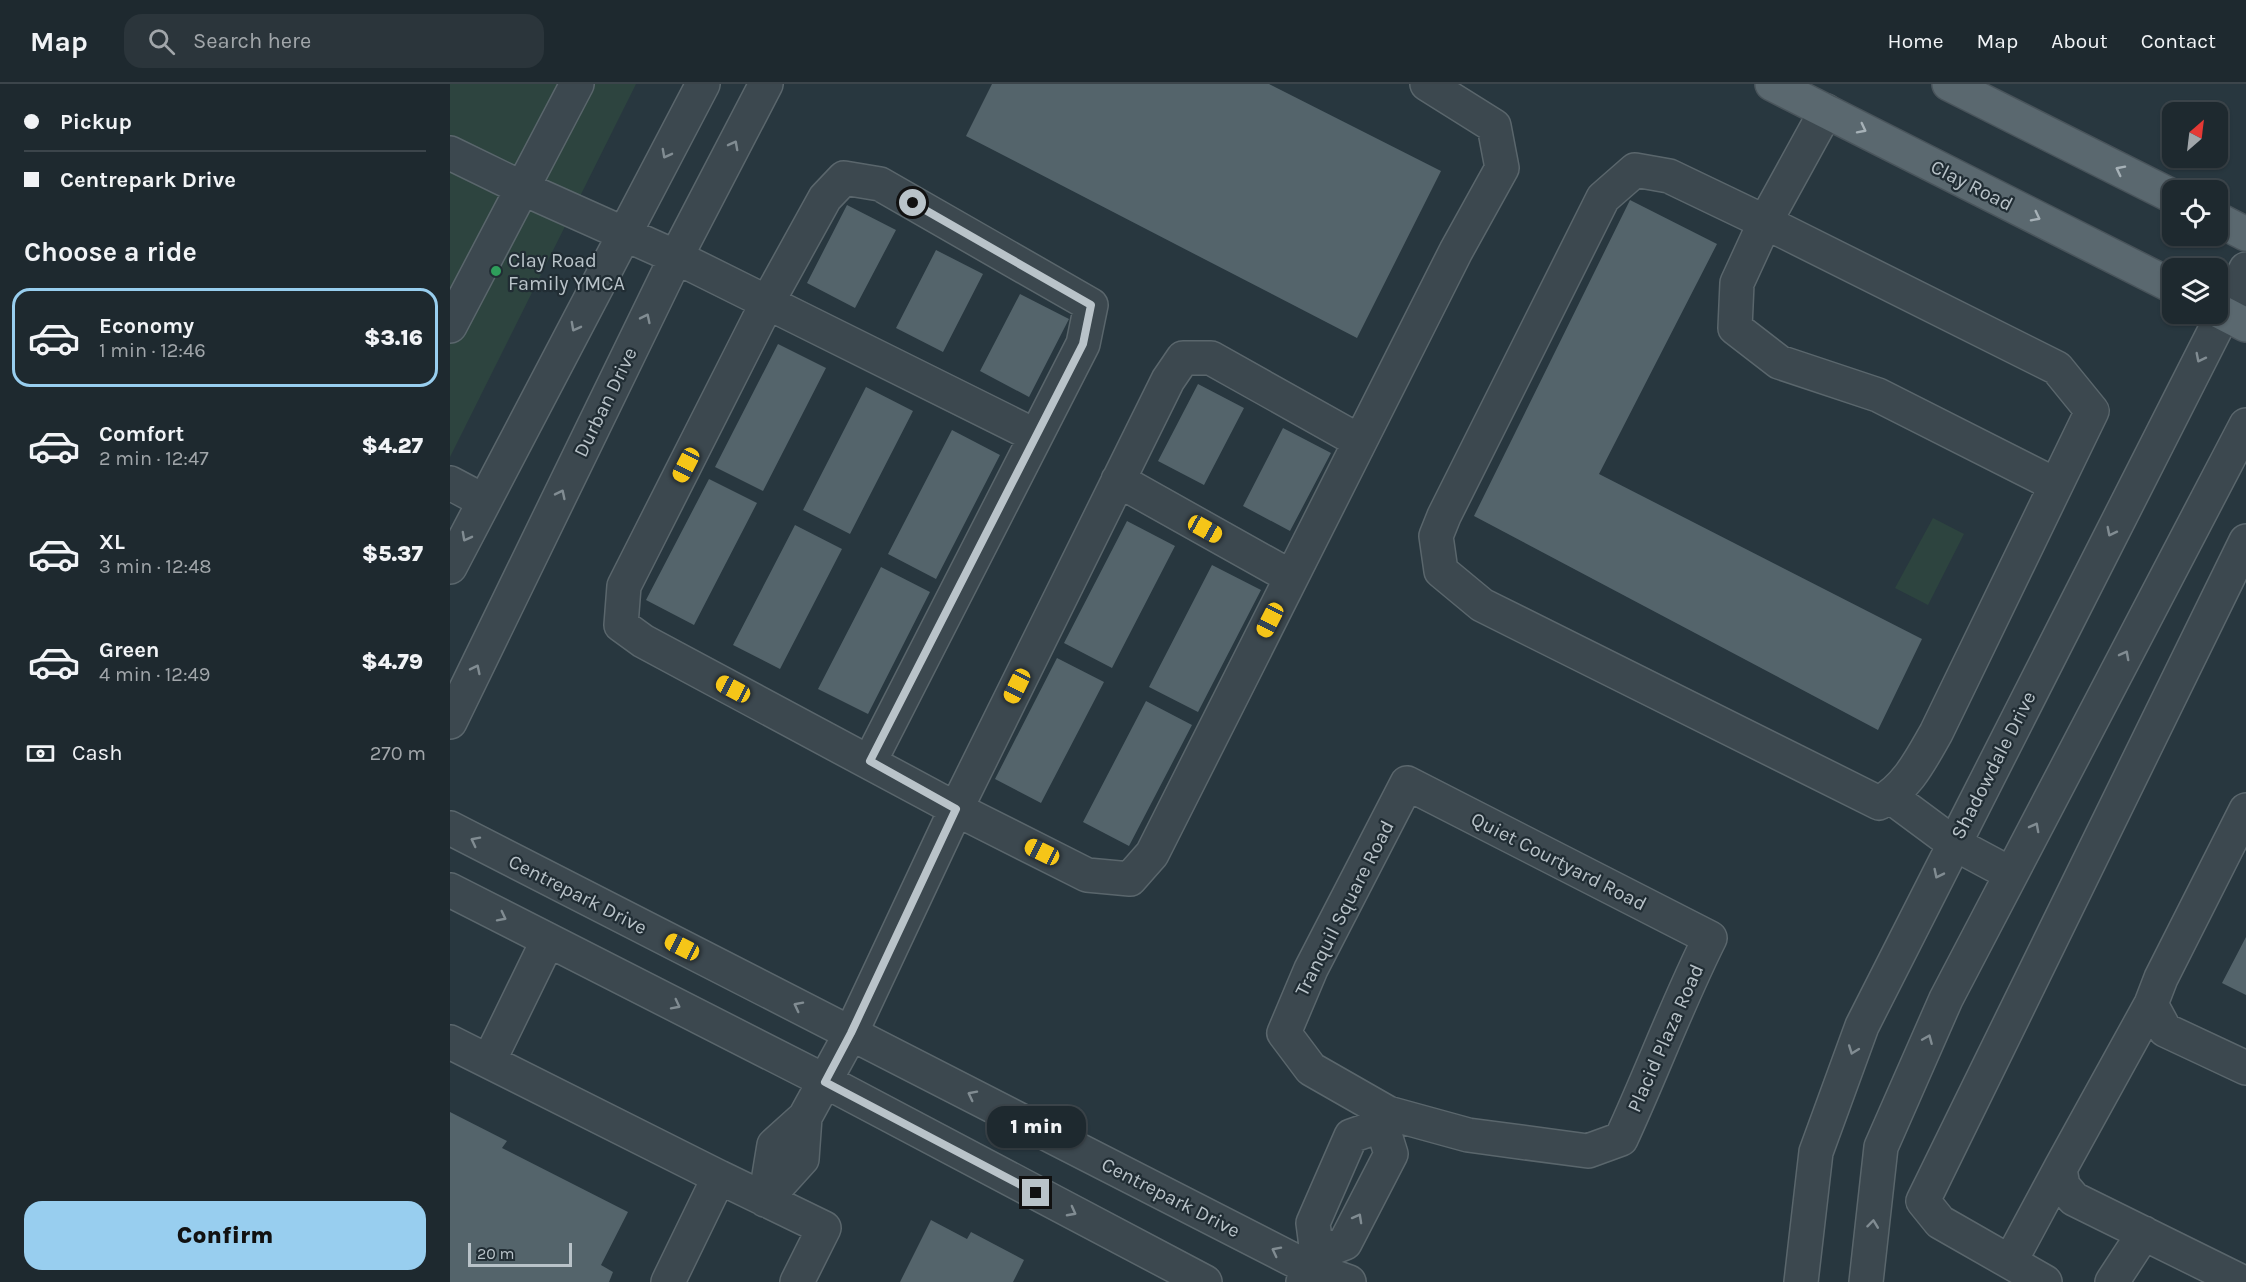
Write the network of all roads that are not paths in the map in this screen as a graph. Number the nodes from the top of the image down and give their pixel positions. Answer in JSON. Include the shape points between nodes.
{"nodes":[{"id":1,"x":577,"y":84,"type":"edge"},
{"id":2,"x":703,"y":84,"type":"edge"},
{"id":3,"x":766,"y":84,"type":"edge"},
{"id":4,"x":1426,"y":84,"type":"edge"},
{"id":5,"x":1772,"y":84,"type":"edge"},
{"id":6,"x":1948,"y":84,"type":"edge"},
{"id":7,"x":1826,"y":111,"type":"junction"},
{"id":8,"x":450,"y":153,"type":"edge"},
{"id":9,"x":522,"y":188,"type":"junction"},
{"id":10,"x":2162,"y":191,"type":"edge"},
{"id":11,"x":1765,"y":222,"type":"junction"},
{"id":12,"x":2228,"y":225,"type":"edge"},
{"id":13,"x":624,"y":234,"type":"junction"},
{"id":14,"x":2246,"y":234,"type":"edge"},
{"id":15,"x":676,"y":257,"type":"junction"},
{"id":16,"x":2246,"y":269,"type":"edge"},
{"id":17,"x":2162,"y":281,"type":"edge"},
{"id":18,"x":767,"y":303,"type":"junction"},
{"id":19,"x":2228,"y":316,"type":"edge"},
{"id":20,"x":2224,"y":324,"type":"edge"},
{"id":21,"x":450,"y":326,"type":"edge"},
{"id":22,"x":2246,"y":425,"type":"edge"},
{"id":23,"x":1036,"y":436,"type":"junction"},
{"id":24,"x":1359,"y":441,"type":"junction"},
{"id":25,"x":1119,"y":480,"type":"junction"},
{"id":26,"x":450,"y":483,"type":"edge"},
{"id":27,"x":2056,"y":485,"type":"junction"},
{"id":28,"x":484,"y":501,"type":"junction"},
{"id":29,"x":2246,"y":542,"type":"edge"},
{"id":30,"x":450,"y":567,"type":"edge"},
{"id":31,"x":1291,"y":577,"type":"junction"},
{"id":32,"x":450,"y":722,"type":"edge"},
{"id":33,"x":870,"y":761,"type":"junction"},
{"id":34,"x":1407,"y":783,"type":"joint"},
{"id":35,"x":1892,"y":797,"type":"junction"},
{"id":36,"x":956,"y":809,"type":"junction"},
{"id":37,"x":2246,"y":810,"type":"edge"},
{"id":38,"x":450,"y":828,"type":"edge"},
{"id":39,"x":1953,"y":843,"type":"junction"},
{"id":40,"x":2011,"y":874,"type":"junction"},
{"id":41,"x":450,"y":890,"type":"edge"},
{"id":42,"x":1710,"y":938,"type":"joint"},
{"id":43,"x":548,"y":940,"type":"junction"},
{"id":44,"x":2151,"y":1004,"type":"junction"},
{"id":45,"x":851,"y":1033,"type":"junction"},
{"id":46,"x":450,"y":1042,"type":"edge"},
{"id":47,"x":489,"y":1061,"type":"junction"},
{"id":48,"x":2246,"y":1068,"type":"edge"},
{"id":49,"x":825,"y":1082,"type":"junction"},
{"id":50,"x":1385,"y":1119,"type":"junction"},
{"id":51,"x":2060,"y":1169,"type":"junction"},
{"id":52,"x":719,"y":1177,"type":"junction"},
{"id":53,"x":765,"y":1200,"type":"junction"},
{"id":54,"x":2144,"y":1233,"type":"junction"},
{"id":55,"x":2010,"y":1262,"type":"junction"},
{"id":56,"x":1309,"y":1268,"type":"edge"},
{"id":57,"x":2242,"y":1272,"type":"edge"},
{"id":58,"x":668,"y":1282,"type":"edge"},
{"id":59,"x":796,"y":1282,"type":"edge"},
{"id":60,"x":1205,"y":1282,"type":"edge"},
{"id":61,"x":1349,"y":1282,"type":"edge"},
{"id":62,"x":1801,"y":1282,"type":"edge"},
{"id":63,"x":1866,"y":1282,"type":"edge"},
{"id":64,"x":2045,"y":1282,"type":"edge"},
{"id":65,"x":2112,"y":1282,"type":"edge"}],
"edges":[{"from":1,"to":9,"type":"street"},
{"from":2,"to":13,"type":"street","one_way":true},
{"from":15,"to":3,"type":"street","name":"Durban Drive","one_way":true},
{"from":4,"to":24,"type":"street","via":[[1494,126],[1502,168]]},
{"from":5,"to":7,"type":"main road","name":"Clay Road"},
{"from":10,"to":6,"type":"main road","one_way":true},
{"from":7,"to":11,"type":"street"},
{"from":7,"to":17,"type":"main road","name":"Clay Road","one_way":true},
{"from":8,"to":9,"type":"street"},
{"from":9,"to":13,"type":"street"},
{"from":9,"to":21,"type":"street"},
{"from":11,"to":27,"type":"street","via":[[2056,369],[2092,411]]},
{"from":11,"to":27,"type":"street","via":[[1737,283],[1735,328],[1779,362],[1878,394]]},
{"from":11,"to":35,"type":"street","via":[[1669,176],[1635,170],[1603,198],[1444,516],[1436,536],[1441,571],[1482,605],[1879,803]]},
{"from":12,"to":14,"type":"main road"},
{"from":13,"to":15,"type":"street"},
{"from":13,"to":28,"type":"street","one_way":true},
{"from":15,"to":18,"type":"street"},
{"from":32,"to":15,"type":"street","name":"Durban Drive","one_way":true},
{"from":16,"to":19,"type":"street","name":"Shadowdale Drive"},
{"from":18,"to":23,"type":"street"},
{"from":18,"to":23,"type":"street","via":[[825,198],[844,178],[879,184],[1091,305],[1083,344]]},
{"from":18,"to":33,"type":"street","via":[[624,586],[621,626]]},
{"from":20,"to":39,"type":"street","name":"Shadowdale Drive","one_way":true},
{"from":40,"to":22,"type":"street","one_way":true},
{"from":23,"to":33,"type":"street"},
{"from":24,"to":25,"type":"street","via":[[1211,358],[1183,358],[1168,380]]},
{"from":24,"to":31,"type":"street"},
{"from":25,"to":31,"type":"street"},
{"from":25,"to":36,"type":"street"},
{"from":26,"to":28,"type":"street"},
{"from":27,"to":35,"type":"street","via":[[1936,732],[1914,772]]},
{"from":28,"to":30,"type":"street","one_way":true},
{"from":29,"to":55,"type":"street","via":[[1923,1201],[1940,1222]]},
{"from":31,"to":36,"type":"street","via":[[1152,854],[1130,879],[1087,875]]},
{"from":33,"to":36,"type":"street"},
{"from":34,"to":42,"type":"street","name":"Quiet Courtyard Road"},
{"from":34,"to":50,"type":"street","name":"Tranquil Square Road","via":[[1311,969],[1284,1033],[1311,1069]]},
{"from":35,"to":39,"type":"street"},
{"from":36,"to":45,"type":"street"},
{"from":37,"to":44,"type":"street"},
{"from":45,"to":38,"type":"street","name":"Centrepark Drive","one_way":true},
{"from":39,"to":40,"type":"street"},
{"from":39,"to":62,"type":"street","name":"Shadowdale Drive","one_way":true,"via":[[1862,1026],[1816,1152]]},
{"from":63,"to":40,"type":"street","one_way":true,"via":[[1881,1148],[1946,999]]},
{"from":41,"to":43,"type":"street","one_way":true},
{"from":42,"to":50,"type":"street","name":"Placid Plaza Road","via":[[1621,1139],[1588,1151],[1467,1135]]},
{"from":43,"to":47,"type":"street"},
{"from":43,"to":49,"type":"street","one_way":true},
{"from":44,"to":48,"type":"street","via":[[2165,1030]]},
{"from":44,"to":51,"type":"street"},
{"from":45,"to":49,"type":"street"},
{"from":56,"to":45,"type":"street","name":"Centrepark Drive","one_way":true},
{"from":46,"to":47,"type":"street"},
{"from":47,"to":52,"type":"street"},
{"from":49,"to":53,"type":"street","via":[[805,1118],[802,1159]]},
{"from":49,"to":60,"type":"street","one_way":true},
{"from":50,"to":56,"type":"street","via":[[1351,1136],[1313,1223]]},
{"from":56,"to":50,"type":"street","one_way":true,"via":[[1345,1243],[1373,1191],[1391,1154]]},
{"from":51,"to":54,"type":"street","via":[[2063,1186],[2074,1199]]},
{"from":51,"to":55,"type":"street"},
{"from":52,"to":53,"type":"street"},
{"from":52,"to":58,"type":"street"},
{"from":53,"to":59,"type":"street","via":[[824,1228]]},
{"from":54,"to":57,"type":"street"},
{"from":54,"to":65,"type":"street"},
{"from":55,"to":64,"type":"street"},
{"from":56,"to":61,"type":"street","name":"Centrepark Drive"}]}
